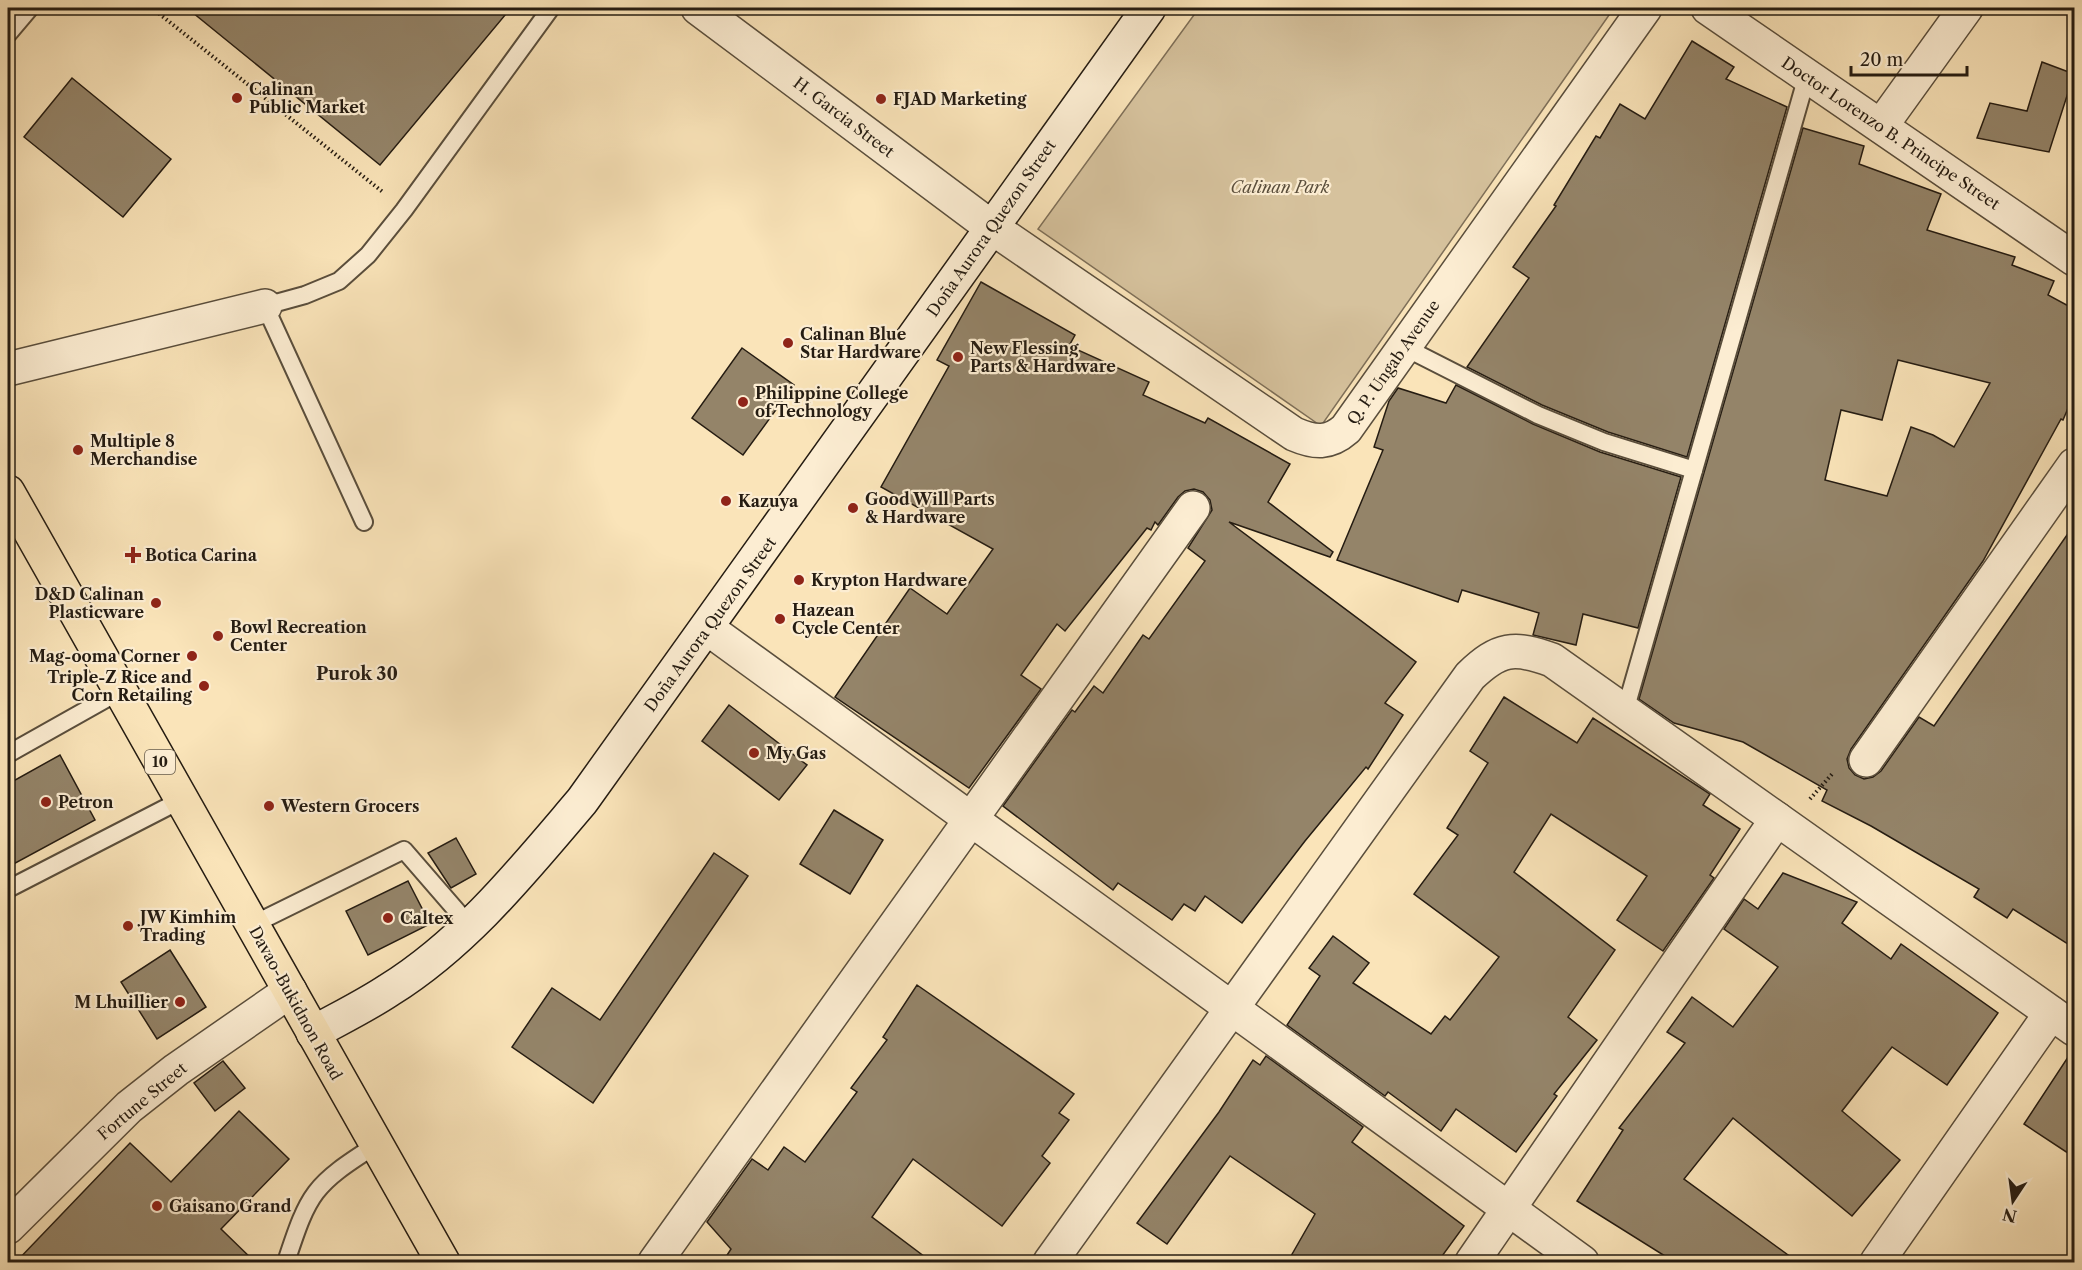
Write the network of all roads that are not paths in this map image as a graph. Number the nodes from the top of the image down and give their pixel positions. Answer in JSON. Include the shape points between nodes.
{"nodes":[{"id":1,"x":30,"y":8,"type":"edge"},
{"id":2,"x":551,"y":8,"type":"edge"},
{"id":3,"x":698,"y":8,"type":"edge"},
{"id":4,"x":1149,"y":8,"type":"edge"},
{"id":5,"x":1645,"y":8,"type":"edge"},
{"id":6,"x":1708,"y":8,"type":"edge"},
{"id":7,"x":1966,"y":8,"type":"edge"},
{"id":8,"x":8,"y":34,"type":"edge"},
{"id":9,"x":1808,"y":76,"type":"junction"},
{"id":10,"x":1881,"y":126,"type":"junction"},
{"id":11,"x":991,"y":227,"type":"junction"},
{"id":12,"x":2074,"y":259,"type":"edge"},
{"id":13,"x":265,"y":306,"type":"junction"},
{"id":14,"x":1404,"y":347,"type":"junction"},
{"id":15,"x":8,"y":369,"type":"edge"},
{"id":16,"x":2074,"y":465,"type":"edge"},
{"id":17,"x":1694,"y":470,"type":"junction"},
{"id":18,"x":8,"y":492,"type":"edge"},
{"id":19,"x":1193,"y":508,"type":"dead end"},
{"id":20,"x":364,"y":522,"type":"dead end"},
{"id":21,"x":707,"y":628,"type":"junction"},
{"id":22,"x":120,"y":692,"type":"junction"},
{"id":23,"x":1625,"y":711,"type":"junction"},
{"id":24,"x":8,"y":754,"type":"edge"},
{"id":25,"x":1866,"y":760,"type":"road end"},
{"id":26,"x":181,"y":800,"type":"junction"},
{"id":27,"x":1777,"y":819,"type":"junction"},
{"id":28,"x":970,"y":820,"type":"junction"},
{"id":29,"x":8,"y":889,"type":"edge"},
{"id":30,"x":252,"y":925,"type":"junction"},
{"id":31,"x":469,"y":925,"type":"junction"},
{"id":32,"x":290,"y":991,"type":"junction"},
{"id":33,"x":1231,"y":1010,"type":"junction"},
{"id":34,"x":2063,"y":1021,"type":"edge"},
{"id":35,"x":313,"y":1033,"type":"junction"},
{"id":36,"x":376,"y":1145,"type":"junction"},
{"id":37,"x":1509,"y":1210,"type":"junction"},
{"id":38,"x":8,"y":1227,"type":"edge"},
{"id":39,"x":286,"y":1263,"type":"edge"},
{"id":40,"x":443,"y":1263,"type":"edge"},
{"id":41,"x":655,"y":1263,"type":"edge"},
{"id":42,"x":1050,"y":1263,"type":"edge"},
{"id":43,"x":1472,"y":1263,"type":"edge"},
{"id":44,"x":1582,"y":1263,"type":"edge"},
{"id":45,"x":1877,"y":1263,"type":"edge"}],
"edges":[{"from":1,"to":8,"type":"lane"},
{"from":2,"to":13,"type":"lane","via":[[368,255],[339,281]]},
{"from":3,"to":11,"type":"street","name":"H. Garcia Street"},
{"from":4,"to":11,"type":"street","name":"Doña Aurora Quezon Street"},
{"from":5,"to":14,"type":"street","name":"Q. P. Ungab Avenue"},
{"from":6,"to":9,"type":"street","name":"Doctor Lorenzo B. Principe Street"},
{"from":7,"to":10,"type":"street"},
{"from":9,"to":10,"type":"street","name":"Doctor Lorenzo B. Principe Street"},
{"from":9,"to":17,"type":"lane"},
{"from":10,"to":12,"type":"street","name":"Doctor Lorenzo B. Principe Street"},
{"from":11,"to":14,"type":"street","name":"Q. P. Ungab Avenue","via":[[1309,441],[1323,442],[1346,429]]},
{"from":11,"to":21,"type":"street","name":"Doña Aurora Quezon Street"},
{"from":13,"to":15,"type":"street"},
{"from":13,"to":20,"type":"lane"},
{"from":14,"to":17,"type":"lane","via":[[1538,415],[1604,442]]},
{"from":16,"to":25,"type":"street"},
{"from":17,"to":23,"type":"lane"},
{"from":18,"to":22,"type":"highway","name":"Davao-Bukidnon Road","number":"10"},
{"from":19,"to":28,"type":"street"},
{"from":21,"to":28,"type":"street"},
{"from":21,"to":31,"type":"street","name":"Doña Aurora Quezon Street","via":[[582,801],[521,873]]},
{"from":22,"to":24,"type":"lane"},
{"from":22,"to":26,"type":"highway","name":"Davao-Bukidnon Road","number":"10"},
{"from":23,"to":27,"type":"street"},
{"from":23,"to":33,"type":"street","via":[[1552,660],[1532,652],[1507,651],[1489,658],[1470,676]]},
{"from":26,"to":29,"type":"lane"},
{"from":26,"to":30,"type":"highway","name":"Davao-Bukidnon Road","number":"10"},
{"from":27,"to":34,"type":"street"},
{"from":27,"to":37,"type":"street"},
{"from":28,"to":33,"type":"street"},
{"from":28,"to":41,"type":"street"},
{"from":30,"to":31,"type":"lane","via":[[404,850]]},
{"from":30,"to":32,"type":"highway","name":"Davao-Bukidnon Road","number":"10"},
{"from":31,"to":35,"type":"street","name":"Doña Aurora Quezon Street","via":[[390,990]]},
{"from":32,"to":35,"type":"highway","name":"Davao-Bukidnon Road","number":"10"},
{"from":32,"to":38,"type":"street","name":"Fortune Street","via":[[129,1107]]},
{"from":33,"to":37,"type":"street"},
{"from":33,"to":42,"type":"street"},
{"from":34,"to":45,"type":"street"},
{"from":35,"to":36,"type":"highway","name":"Davao-Bukidnon Road","number":"10"},
{"from":36,"to":39,"type":"lane","via":[[317,1187],[304,1207]]},
{"from":36,"to":40,"type":"highway","name":"Davao-Bukidnon Road","number":"10"},
{"from":37,"to":43,"type":"street"},
{"from":37,"to":44,"type":"street"}]}
